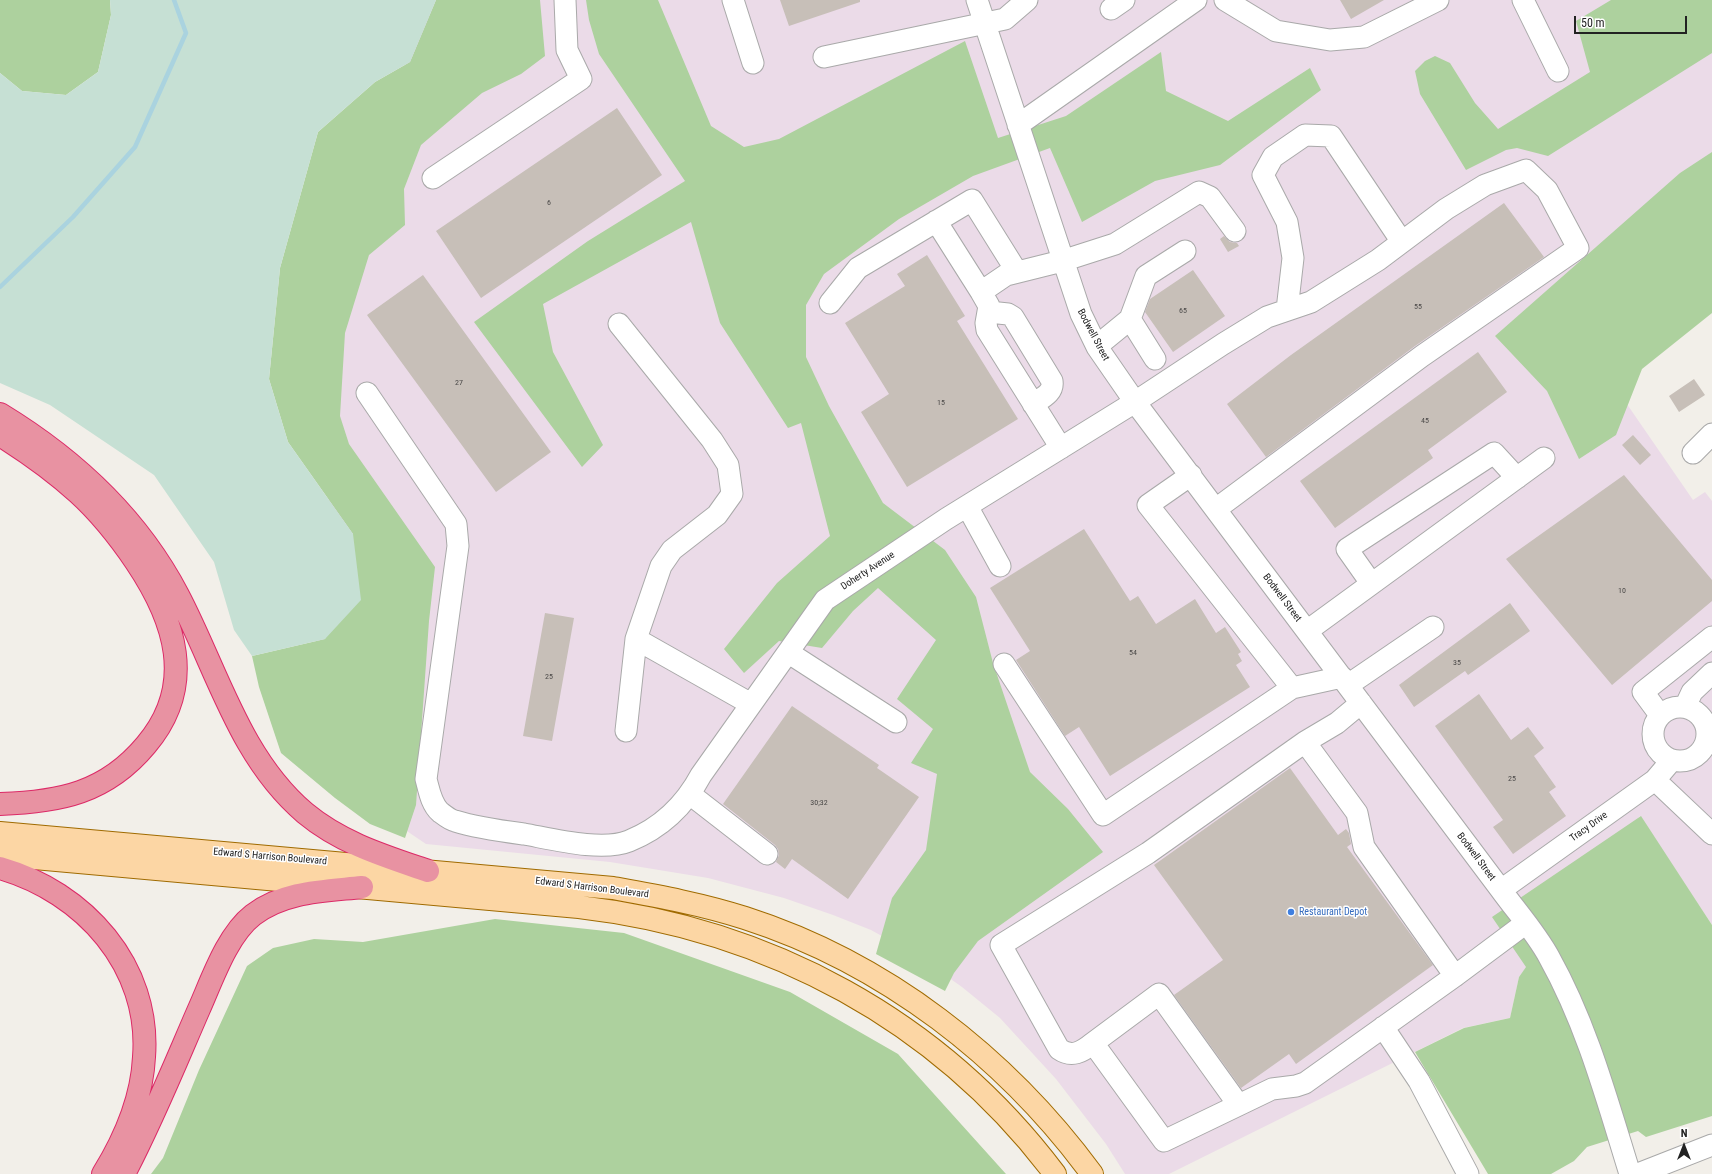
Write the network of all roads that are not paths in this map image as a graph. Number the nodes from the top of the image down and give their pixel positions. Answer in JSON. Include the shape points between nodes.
{"nodes":[{"id":1,"x":564,"y":0,"type":"edge"},
{"id":2,"x":733,"y":0,"type":"edge"},
{"id":3,"x":977,"y":0,"type":"edge"},
{"id":4,"x":1026,"y":0,"type":"edge"},
{"id":5,"x":1196,"y":0,"type":"edge"},
{"id":6,"x":1225,"y":0,"type":"edge"},
{"id":7,"x":1438,"y":0,"type":"edge"},
{"id":8,"x":1523,"y":0,"type":"edge"},
{"id":9,"x":984,"y":22,"type":"junction"},
{"id":10,"x":824,"y":57,"type":"dead end"},
{"id":11,"x":754,"y":63,"type":"dead end"},
{"id":12,"x":1558,"y":72,"type":"dead end"},
{"id":13,"x":1018,"y":125,"type":"junction"},
{"id":14,"x":433,"y":178,"type":"dead end"},
{"id":15,"x":936,"y":221,"type":"junction"},
{"id":16,"x":1235,"y":231,"type":"dead end"},
{"id":17,"x":1402,"y":242,"type":"junction"},
{"id":18,"x":1185,"y":251,"type":"dead end"},
{"id":19,"x":1062,"y":261,"type":"junction"},
{"id":20,"x":1017,"y":272,"type":"junction"},
{"id":21,"x":981,"y":292,"type":"junction"},
{"id":22,"x":830,"y":303,"type":"dead end"},
{"id":23,"x":1287,"y":310,"type":"junction"},
{"id":24,"x":989,"y":312,"type":"junction"},
{"id":25,"x":1130,"y":319,"type":"junction"},
{"id":26,"x":619,"y":324,"type":"dead end"},
{"id":27,"x":1097,"y":346,"type":"junction"},
{"id":28,"x":1155,"y":359,"type":"dead end"},
{"id":29,"x":367,"y":393,"type":"dead end"},
{"id":30,"x":1135,"y":402,"type":"junction"},
{"id":31,"x":1033,"y":404,"type":"junction"},
{"id":32,"x":0,"y":414,"type":"edge"},
{"id":33,"x":1712,"y":434,"type":"edge"},
{"id":34,"x":0,"y":435,"type":"edge"},
{"id":35,"x":1061,"y":448,"type":"junction"},
{"id":36,"x":1693,"y":453,"type":"dead end"},
{"id":37,"x":1544,"y":458,"type":"dead end"},
{"id":38,"x":1191,"y":476,"type":"junction"},
{"id":39,"x":1517,"y":478,"type":"junction"},
{"id":40,"x":968,"y":506,"type":"junction"},
{"id":41,"x":1216,"y":509,"type":"junction"},
{"id":42,"x":1000,"y":566,"type":"dead end"},
{"id":43,"x":1371,"y":584,"type":"junction"},
{"id":44,"x":1433,"y":627,"type":"dead end"},
{"id":45,"x":1307,"y":631,"type":"junction"},
{"id":46,"x":1712,"y":637,"type":"edge"},
{"id":47,"x":636,"y":639,"type":"junction"},
{"id":48,"x":789,"y":653,"type":"junction"},
{"id":49,"x":1004,"y":664,"type":"dead end"},
{"id":50,"x":1712,"y":673,"type":"edge"},
{"id":51,"x":1345,"y":681,"type":"junction"},
{"id":52,"x":1292,"y":688,"type":"junction"},
{"id":53,"x":1362,"y":703,"type":"junction"},
{"id":54,"x":751,"y":704,"type":"junction"},
{"id":55,"x":1685,"y":706,"type":"junction"},
{"id":56,"x":1660,"y":714,"type":"junction"},
{"id":57,"x":896,"y":722,"type":"dead end"},
{"id":58,"x":626,"y":731,"type":"dead end"},
{"id":59,"x":1305,"y":742,"type":"junction"},
{"id":60,"x":1672,"y":760,"type":"junction"},
{"id":61,"x":1655,"y":780,"type":"junction"},
{"id":62,"x":691,"y":795,"type":"junction"},
{"id":63,"x":0,"y":804,"type":"edge"},
{"id":64,"x":0,"y":832,"type":"edge"},
{"id":65,"x":1712,"y":834,"type":"edge"},
{"id":66,"x":767,"y":854,"type":"dead end"},
{"id":67,"x":0,"y":855,"type":"edge"},
{"id":68,"x":0,"y":868,"type":"edge"},
{"id":69,"x":428,"y":871,"type":"junction"},
{"id":70,"x":362,"y":887,"type":"junction"},
{"id":71,"x":1501,"y":890,"type":"junction"},
{"id":72,"x":1526,"y":923,"type":"junction"},
{"id":73,"x":1456,"y":976,"type":"junction"},
{"id":74,"x":1383,"y":1027,"type":"junction"},
{"id":75,"x":1093,"y":1043,"type":"junction"},
{"id":76,"x":1238,"y":1104,"type":"junction"},
{"id":77,"x":1712,"y":1145,"type":"edge"},
{"id":78,"x":103,"y":1174,"type":"edge"},
{"id":79,"x":124,"y":1174,"type":"edge"},
{"id":80,"x":1055,"y":1174,"type":"edge"},
{"id":81,"x":1092,"y":1174,"type":"edge"},
{"id":82,"x":1468,"y":1174,"type":"edge"},
{"id":83,"x":1630,"y":1174,"type":"edge"},
{"id":84,"x":1638,"y":1174,"type":"edge"}],
"edges":[{"from":1,"to":14,"type":"street","via":[[567,50],[581,79]]},
{"from":2,"to":11,"type":"street"},
{"from":3,"to":9,"type":"street","name":"Bodwell Street"},
{"from":4,"to":9,"type":"street","via":[[1005,19]]},
{"from":5,"to":13,"type":"street"},
{"from":6,"to":7,"type":"street","via":[[1276,31],[1330,40],[1364,37]]},
{"from":8,"to":12,"type":"street"},
{"from":9,"to":10,"type":"street"},
{"from":9,"to":13,"type":"street","name":"Bodwell Street"},
{"from":13,"to":19,"type":"street","name":"Bodwell Street"},
{"from":15,"to":20,"type":"street","via":[[972,200]]},
{"from":15,"to":21,"type":"street"},
{"from":15,"to":22,"type":"street","via":[[858,268]]},
{"from":16,"to":19,"type":"street","via":[[1210,197],[1199,192],[1115,244]]},
{"from":17,"to":23,"type":"street","name":"Doherty Avenue","via":[[1310,302]]},
{"from":17,"to":23,"type":"street","via":[[1331,136],[1305,135],[1273,157],[1263,176],[1287,222],[1293,258]]},
{"from":17,"to":41,"type":"street","name":"Doherty Avenue","via":[[1446,209],[1485,185],[1526,170],[1547,190],[1578,248],[1422,356]]},
{"from":18,"to":25,"type":"street","via":[[1146,276]]},
{"from":19,"to":20,"type":"street"},
{"from":19,"to":27,"type":"street","name":"Bodwell Street","via":[[1080,314]]},
{"from":20,"to":21,"type":"street","via":[[1006,275]]},
{"from":21,"to":24,"type":"street"},
{"from":23,"to":30,"type":"street","name":"Doherty Avenue","via":[[1267,317]]},
{"from":24,"to":31,"type":"street","via":[[987,330]]},
{"from":24,"to":31,"type":"street","via":[[1013,317],[1052,381],[1053,387],[1050,392]]},
{"from":25,"to":27,"type":"street"},
{"from":25,"to":28,"type":"street"},
{"from":26,"to":47,"type":"street","via":[[712,440],[728,465],[732,494],[717,515],[666,557]]},
{"from":27,"to":30,"type":"street","name":"Bodwell Street"},
{"from":29,"to":62,"type":"street","name":"Doherty Avenue","via":[[456,524],[458,546],[426,779],[430,796],[438,811],[454,821],[477,827],[601,845],[628,842],[656,828]]},
{"from":30,"to":35,"type":"street","name":"Doherty Avenue"},
{"from":30,"to":38,"type":"street","name":"Bodwell Street"},
{"from":31,"to":35,"type":"street"},
{"from":32,"to":69,"type":"highway","via":[[30,432],[75,467],[113,502],[142,538],[179,597],[249,745],[278,787],[304,812],[339,837],[375,853]]},
{"from":33,"to":36,"type":"street"},
{"from":34,"to":63,"type":"highway","via":[[56,474],[110,526],[159,599],[171,630],[176,656],[173,694],[161,725],[143,749],[119,771],[82,792],[58,799]]},
{"from":35,"to":40,"type":"street","name":"Doherty Avenue"},
{"from":37,"to":39,"type":"street"},
{"from":38,"to":41,"type":"street","name":"Bodwell Street"},
{"from":38,"to":52,"type":"street","via":[[1148,504]]},
{"from":39,"to":43,"type":"street"},
{"from":39,"to":43,"type":"street","via":[[1494,453],[1348,549]]},
{"from":40,"to":42,"type":"street"},
{"from":40,"to":48,"type":"street","name":"Doherty Avenue","via":[[825,600]]},
{"from":41,"to":45,"type":"street","name":"Bodwell Street"},
{"from":43,"to":45,"type":"street"},
{"from":44,"to":51,"type":"street"},
{"from":45,"to":51,"type":"street","name":"Bodwell Street"},
{"from":46,"to":56,"type":"street","via":[[1643,692]]},
{"from":47,"to":54,"type":"street"},
{"from":47,"to":58,"type":"street"},
{"from":48,"to":54,"type":"street","name":"Doherty Avenue"},
{"from":48,"to":57,"type":"street"},
{"from":49,"to":52,"type":"street","via":[[1103,815]]},
{"from":50,"to":55,"type":"street","via":[[1692,692]]},
{"from":51,"to":52,"type":"street"},
{"from":51,"to":53,"type":"street","name":"Bodwell Street"},
{"from":53,"to":59,"type":"street","via":[[1337,723]]},
{"from":53,"to":71,"type":"street","name":"Bodwell Street"},
{"from":54,"to":62,"type":"street","name":"Doherty Avenue","via":[[701,775]]},
{"from":55,"to":56,"type":"street","via":[[1676,706]]},
{"from":55,"to":60,"type":"street","via":[[1694,710],[1703,719],[1708,731],[1707,740],[1703,748],[1690,759]]},
{"from":56,"to":60,"type":"street","via":[[1654,722],[1653,741],[1664,756]]},
{"from":59,"to":73,"type":"street","via":[[1357,813],[1364,847]]},
{"from":59,"to":75,"type":"street","via":[[1148,853],[1001,945],[1059,1049],[1064,1053],[1073,1054]]},
{"from":60,"to":61,"type":"street","name":"Tracy Drive"},
{"from":61,"to":65,"type":"street"},
{"from":61,"to":71,"type":"street","name":"Tracy Drive"},
{"from":62,"to":66,"type":"street"},
{"from":64,"to":69,"type":"main road","name":"Edward S Harrison Boulevard"},
{"from":67,"to":70,"type":"main road","name":"Edward S Harrison Boulevard"},
{"from":68,"to":78,"type":"highway","via":[[47,886],[89,918],[118,954],[138,996],[144,1027],[143,1070],[131,1115]]},
{"from":69,"to":81,"type":"main road","name":"Edward S Harrison Boulevard","via":[[592,886],[666,898],[746,918],[822,948],[892,987],[980,1051],[1020,1088],[1057,1129]]},
{"from":70,"to":79,"type":"highway","via":[[293,896],[252,915],[242,925],[218,969]]},
{"from":70,"to":80,"type":"main road","name":"Edward S Harrison Boulevard","via":[[632,914],[711,933],[788,962],[863,1001],[928,1045],[969,1079],[1008,1118]]},
{"from":71,"to":72,"type":"street","name":"Bodwell Street"},
{"from":72,"to":73,"type":"street"},
{"from":72,"to":83,"type":"street","name":"Bodwell Street","via":[[1548,955],[1575,1010]]},
{"from":73,"to":74,"type":"street"},
{"from":74,"to":76,"type":"street","via":[[1305,1083],[1272,1089]]},
{"from":74,"to":82,"type":"street","via":[[1419,1081]]},
{"from":75,"to":76,"type":"street","via":[[1164,1141]]},
{"from":75,"to":76,"type":"street","via":[[1159,994]]},
{"from":77,"to":84,"type":"street"}]}
